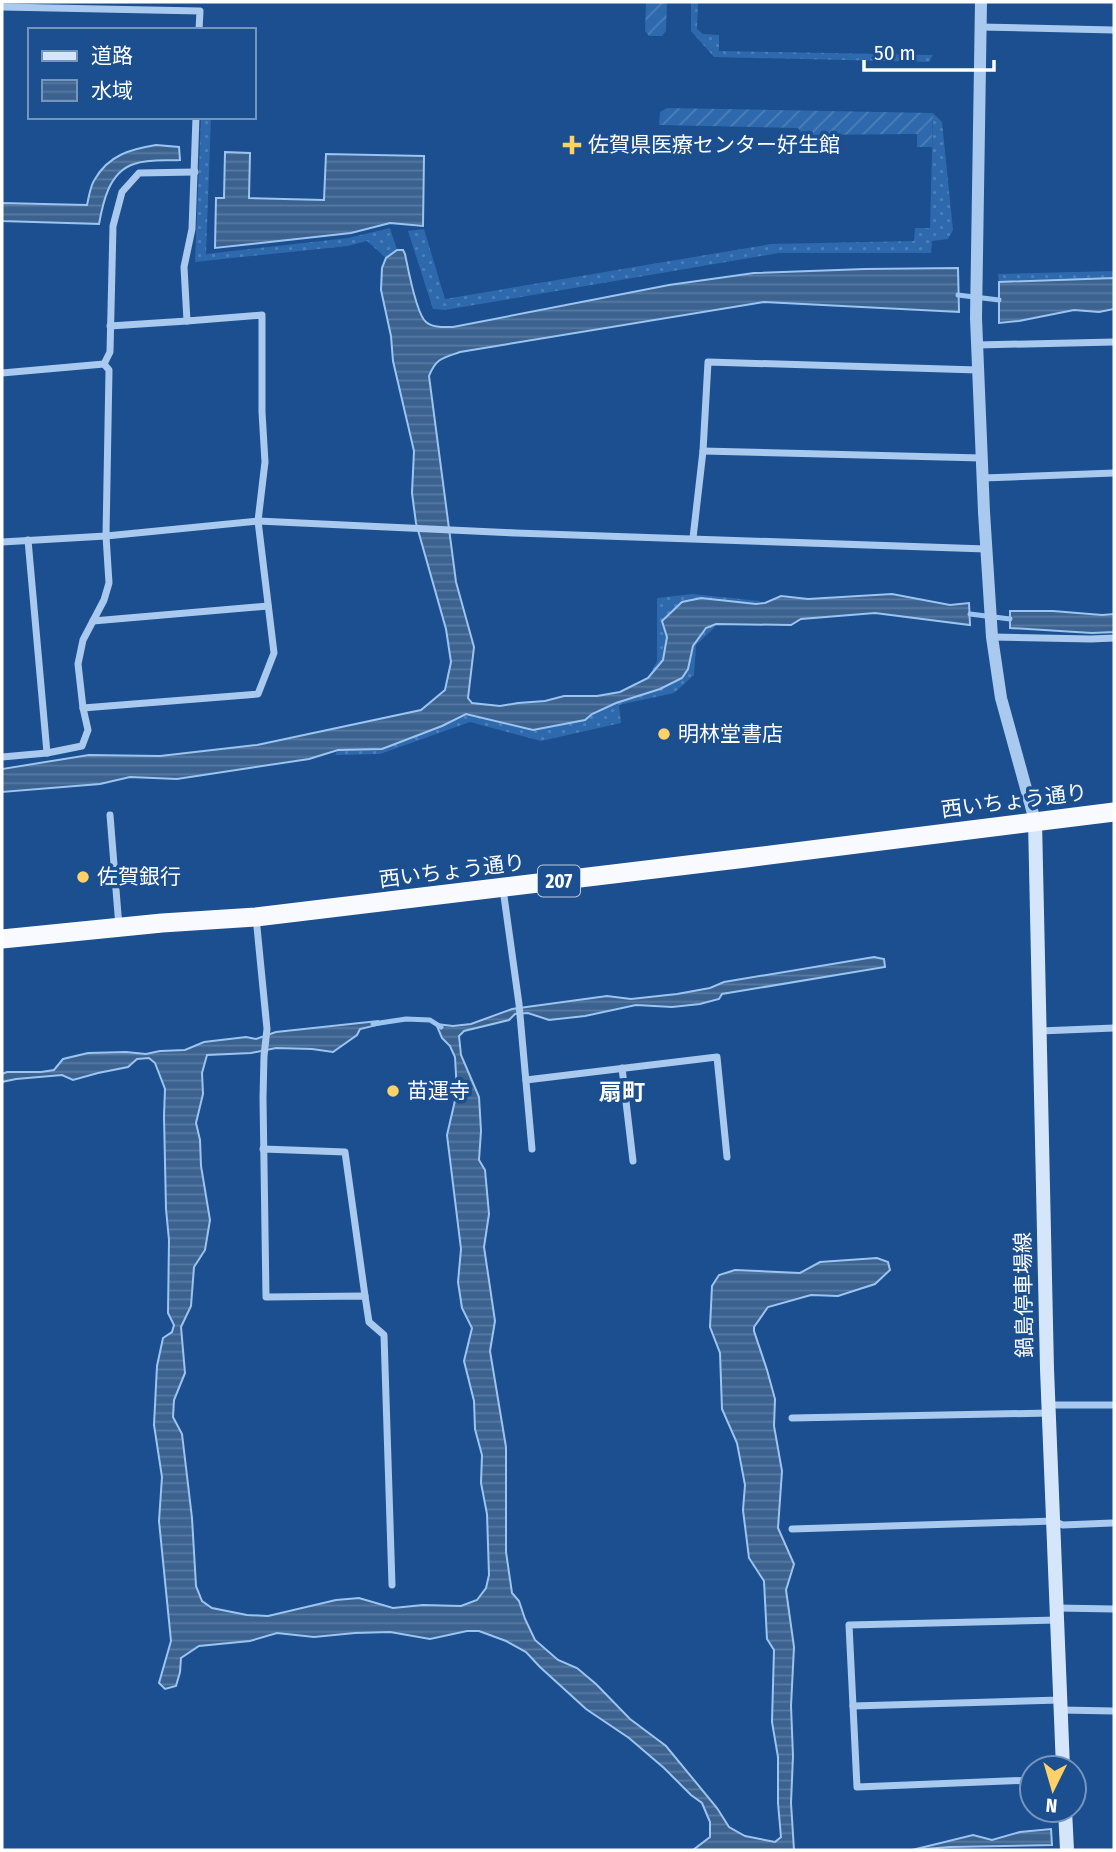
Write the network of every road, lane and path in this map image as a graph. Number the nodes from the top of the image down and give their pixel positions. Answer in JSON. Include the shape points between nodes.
{"nodes":[{"id":1,"x":981,"y":2,"type":"edge"},
{"id":2,"x":64,"y":5,"type":"edge"},
{"id":3,"x":2,"y":7,"type":"edge"},
{"id":4,"x":980,"y":27,"type":"junction"},
{"id":5,"x":199,"y":28,"type":"edge"},
{"id":6,"x":1114,"y":30,"type":"edge"},
{"id":7,"x":196,"y":119,"type":"edge"},
{"id":8,"x":195,"y":172,"type":"junction"},
{"id":9,"x":187,"y":321,"type":"junction"},
{"id":10,"x":110,"y":326,"type":"junction"},
{"id":11,"x":1114,"y":342,"type":"edge"},
{"id":12,"x":977,"y":345,"type":"junction"},
{"id":13,"x":104,"y":364,"type":"junction"},
{"id":14,"x":978,"y":369,"type":"junction"},
{"id":15,"x":2,"y":373,"type":"edge"},
{"id":16,"x":703,"y":452,"type":"junction"},
{"id":17,"x":982,"y":458,"type":"junction"},
{"id":18,"x":1114,"y":473,"type":"edge"},
{"id":19,"x":983,"y":478,"type":"junction"},
{"id":20,"x":258,"y":521,"type":"junction"},
{"id":21,"x":106,"y":536,"type":"junction"},
{"id":22,"x":692,"y":538,"type":"junction"},
{"id":23,"x":28,"y":540,"type":"junction"},
{"id":24,"x":2,"y":542,"type":"edge"},
{"id":25,"x":986,"y":548,"type":"junction"},
{"id":26,"x":268,"y":606,"type":"junction"},
{"id":27,"x":93,"y":621,"type":"junction"},
{"id":28,"x":992,"y":638,"type":"junction"},
{"id":29,"x":1114,"y":638,"type":"edge"},
{"id":30,"x":83,"y":708,"type":"junction"},
{"id":31,"x":47,"y":753,"type":"junction"},
{"id":32,"x":2,"y":757,"type":"edge"},
{"id":33,"x":1114,"y":812,"type":"edge"},
{"id":34,"x":110,"y":816,"type":"dead end"},
{"id":35,"x":1035,"y":821,"type":"junction"},
{"id":36,"x":503,"y":888,"type":"junction"},
{"id":37,"x":256,"y":917,"type":"junction"},
{"id":38,"x":119,"y":928,"type":"junction"},
{"id":39,"x":2,"y":939,"type":"edge"},
{"id":40,"x":1114,"y":1028,"type":"edge"},
{"id":41,"x":1039,"y":1031,"type":"junction"},
{"id":42,"x":622,"y":1068,"type":"junction"},
{"id":43,"x":526,"y":1080,"type":"junction"},
{"id":44,"x":263,"y":1149,"type":"junction"},
{"id":45,"x":533,"y":1149,"type":"dead end"},
{"id":46,"x":727,"y":1157,"type":"dead end"},
{"id":47,"x":633,"y":1161,"type":"dead end"},
{"id":48,"x":365,"y":1296,"type":"junction"},
{"id":49,"x":1114,"y":1405,"type":"edge"},
{"id":50,"x":1049,"y":1409,"type":"junction"},
{"id":51,"x":792,"y":1418,"type":"dead end"},
{"id":52,"x":1053,"y":1521,"type":"junction"},
{"id":53,"x":1112,"y":1523,"type":"dead end"},
{"id":54,"x":792,"y":1529,"type":"dead end"},
{"id":55,"x":392,"y":1585,"type":"dead end"},
{"id":56,"x":1114,"y":1609,"type":"edge"},
{"id":57,"x":1057,"y":1614,"type":"junction"},
{"id":58,"x":1060,"y":1705,"type":"junction"},
{"id":59,"x":853,"y":1706,"type":"junction"},
{"id":60,"x":1114,"y":1711,"type":"edge"},
{"id":61,"x":1062,"y":1754,"type":"edge"},
{"id":62,"x":1018,"y":1781,"type":"edge"},
{"id":63,"x":1066,"y":1824,"type":"edge"},
{"id":64,"x":1067,"y":1850,"type":"edge"}],
"edges":[{"from":1,"to":4,"type":"street"},
{"from":2,"to":3,"type":"street"},
{"from":2,"to":5,"type":"street","via":[[200,11]]},
{"from":4,"to":6,"type":"street"},
{"from":4,"to":12,"type":"street"},
{"from":7,"to":8,"type":"street"},
{"from":8,"to":9,"type":"street","via":[[192,229],[184,267]]},
{"from":8,"to":10,"type":"street","via":[[139,173],[122,192],[113,226]]},
{"from":9,"to":10,"type":"street"},
{"from":9,"to":20,"type":"street","via":[[262,315],[265,462]]},
{"from":10,"to":13,"type":"street","via":[[110,352]]},
{"from":11,"to":12,"type":"street"},
{"from":12,"to":14,"type":"street"},
{"from":13,"to":15,"type":"street"},
{"from":13,"to":21,"type":"street","via":[[109,370]]},
{"from":14,"to":16,"type":"street","via":[[708,362]]},
{"from":14,"to":17,"type":"street"},
{"from":16,"to":17,"type":"street"},
{"from":16,"to":22,"type":"street"},
{"from":17,"to":19,"type":"street"},
{"from":18,"to":19,"type":"street"},
{"from":19,"to":25,"type":"street"},
{"from":20,"to":21,"type":"street"},
{"from":20,"to":22,"type":"street"},
{"from":20,"to":26,"type":"street"},
{"from":21,"to":23,"type":"street"},
{"from":21,"to":27,"type":"street","via":[[109,583]]},
{"from":22,"to":25,"type":"street"},
{"from":23,"to":24,"type":"street"},
{"from":23,"to":31,"type":"street"},
{"from":25,"to":28,"type":"street"},
{"from":26,"to":27,"type":"street"},
{"from":26,"to":30,"type":"street","via":[[274,653],[258,694]]},
{"from":27,"to":30,"type":"street","via":[[83,640],[79,664]]},
{"from":28,"to":29,"type":"street"},
{"from":28,"to":35,"type":"street","via":[[1001,698]]},
{"from":30,"to":31,"type":"street","via":[[88,730],[82,746]]},
{"from":31,"to":32,"type":"street"},
{"from":33,"to":35,"type":"highway","name":"西いちょう通り","number":"207"},
{"from":34,"to":38,"type":"street"},
{"from":35,"to":36,"type":"highway","name":"西いちょう通り","number":"207"},
{"from":35,"to":41,"type":"main road","name":"鍋島停車場線"},
{"from":36,"to":37,"type":"highway","name":"西いちょう通り","number":"207"},
{"from":36,"to":43,"type":"street"},
{"from":37,"to":38,"type":"highway","name":"西いちょう通り","number":"207"},
{"from":37,"to":44,"type":"street","via":[[267,1029]]},
{"from":38,"to":39,"type":"highway","name":"西いちょう通り","number":"207"},
{"from":40,"to":41,"type":"street"},
{"from":41,"to":50,"type":"main road","name":"鍋島停車場線"},
{"from":42,"to":43,"type":"street"},
{"from":42,"to":46,"type":"street","via":[[717,1057]]},
{"from":42,"to":47,"type":"street"},
{"from":43,"to":45,"type":"street"},
{"from":44,"to":48,"type":"street","via":[[345,1152]]},
{"from":44,"to":48,"type":"street","via":[[265,1297]]},
{"from":48,"to":55,"type":"street","via":[[369,1322],[384,1335]]},
{"from":49,"to":50,"type":"street"},
{"from":50,"to":51,"type":"street"},
{"from":50,"to":52,"type":"main road","name":"鍋島停車場線"},
{"from":52,"to":53,"type":"street","via":[[1063,1525]]},
{"from":52,"to":54,"type":"street"},
{"from":52,"to":57,"type":"main road","name":"鍋島停車場線"},
{"from":56,"to":57,"type":"street"},
{"from":57,"to":58,"type":"main road","name":"鍋島停車場線"},
{"from":57,"to":59,"type":"street","via":[[849,1625]]},
{"from":58,"to":59,"type":"street"},
{"from":58,"to":60,"type":"street"},
{"from":58,"to":61,"type":"main road","name":"鍋島停車場線"},
{"from":59,"to":62,"type":"street","via":[[857,1787]]},
{"from":63,"to":64,"type":"main road"}]}
